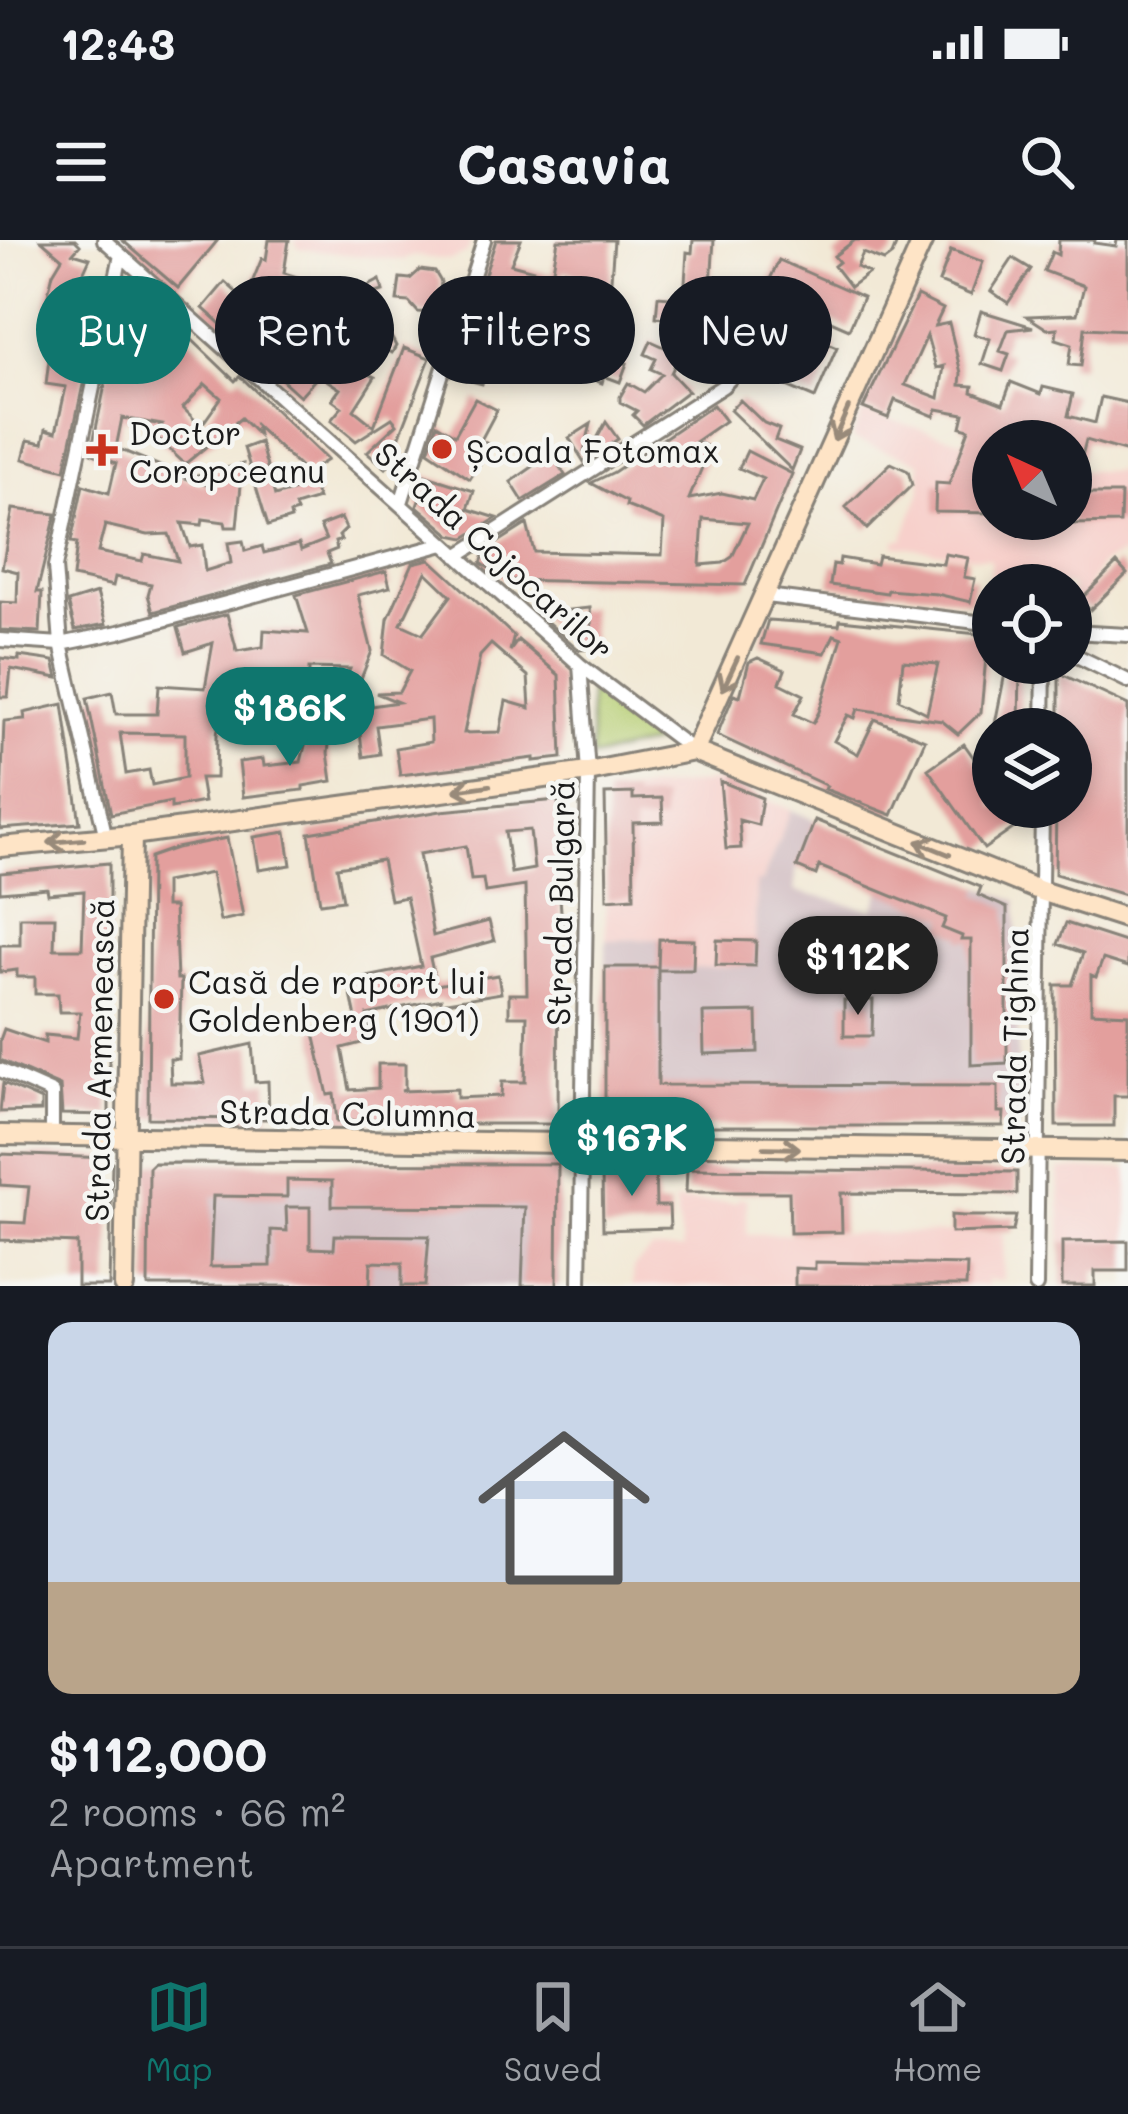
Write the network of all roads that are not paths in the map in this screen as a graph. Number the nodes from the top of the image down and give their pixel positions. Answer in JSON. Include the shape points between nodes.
{"nodes":[{"id":1,"x":104,"y":240,"type":"edge"},
{"id":2,"x":484,"y":240,"type":"edge"},
{"id":3,"x":922,"y":240,"type":"edge"},
{"id":4,"x":121,"y":255,"type":"junction"},
{"id":5,"x":725,"y":384,"type":"edge"},
{"id":6,"x":401,"y":503,"type":"junction"},
{"id":7,"x":444,"y":544,"type":"junction"},
{"id":8,"x":457,"y":556,"type":"junction"},
{"id":9,"x":766,"y":596,"type":"junction"},
{"id":10,"x":972,"y":621,"type":"edge"},
{"id":11,"x":1092,"y":633,"type":"edge"},
{"id":12,"x":1128,"y":635,"type":"edge"},
{"id":13,"x":0,"y":640,"type":"edge"},
{"id":14,"x":61,"y":644,"type":"junction"},
{"id":15,"x":1092,"y":664,"type":"edge"},
{"id":16,"x":580,"y":665,"type":"junction"},
{"id":17,"x":1128,"y":682,"type":"edge"},
{"id":18,"x":694,"y":752,"type":"junction"},
{"id":19,"x":588,"y":772,"type":"junction"},
{"id":20,"x":1042,"y":828,"type":"edge"},
{"id":21,"x":132,"y":835,"type":"junction"},
{"id":22,"x":106,"y":838,"type":"junction"},
{"id":23,"x":0,"y":847,"type":"edge"},
{"id":24,"x":1041,"y":891,"type":"junction"},
{"id":25,"x":1128,"y":919,"type":"edge"},
{"id":26,"x":0,"y":1070,"type":"edge"},
{"id":27,"x":0,"y":1135,"type":"edge"},
{"id":28,"x":52,"y":1136,"type":"junction"},
{"id":29,"x":128,"y":1139,"type":"junction"},
{"id":30,"x":581,"y":1145,"type":"junction"},
{"id":31,"x":1128,"y":1151,"type":"edge"},
{"id":32,"x":1038,"y":1152,"type":"junction"},
{"id":33,"x":124,"y":1286,"type":"edge"},
{"id":34,"x":580,"y":1286,"type":"edge"},
{"id":35,"x":1036,"y":1286,"type":"edge"}],
"edges":[{"from":1,"to":4,"type":"street","name":"Strada Cojocarilor"},
{"from":2,"to":6,"type":"street"},
{"from":3,"to":9,"type":"main road","one_way":true},
{"from":4,"to":6,"type":"street","name":"Strada Cojocarilor"},
{"from":4,"to":14,"type":"street","via":[[55,567]]},
{"from":5,"to":8,"type":"street"},
{"from":6,"to":7,"type":"street","name":"Strada Cojocarilor"},
{"from":7,"to":8,"type":"street","name":"Strada Cojocarilor"},
{"from":7,"to":14,"type":"street"},
{"from":8,"to":16,"type":"street","name":"Strada Cojocarilor"},
{"from":9,"to":10,"type":"street"},
{"from":9,"to":18,"type":"main road","one_way":true},
{"from":11,"to":12,"type":"street"},
{"from":13,"to":14,"type":"street"},
{"from":14,"to":22,"type":"street"},
{"from":15,"to":17,"type":"street"},
{"from":16,"to":18,"type":"street","name":"Strada Cojocarilor"},
{"from":16,"to":19,"type":"street","name":"Strada Bulgară"},
{"from":18,"to":19,"type":"main road"},
{"from":24,"to":18,"type":"main road","one_way":true},
{"from":19,"to":21,"type":"main road","one_way":true},
{"from":19,"to":30,"type":"street","name":"Strada Bulgară"},
{"from":20,"to":24,"type":"street","name":"Strada Tighina"},
{"from":21,"to":22,"type":"main road"},
{"from":21,"to":29,"type":"main road","name":"Strada Armenească"},
{"from":22,"to":23,"type":"main road","one_way":true},
{"from":24,"to":25,"type":"main road"},
{"from":24,"to":32,"type":"street","name":"Strada Tighina"},
{"from":26,"to":28,"type":"street","via":[[52,1093]]},
{"from":27,"to":28,"type":"main road","name":"Strada Columna"},
{"from":28,"to":29,"type":"main road","name":"Strada Columna"},
{"from":29,"to":30,"type":"main road","name":"Strada Columna"},
{"from":29,"to":33,"type":"main road","name":"Strada Armenească"},
{"from":30,"to":32,"type":"main road","name":"Strada Columna","one_way":true},
{"from":30,"to":34,"type":"street","name":"Strada Bulgară"},
{"from":31,"to":32,"type":"main road","name":"Strada Columna"},
{"from":32,"to":35,"type":"street","name":"Strada Tighina"}]}
